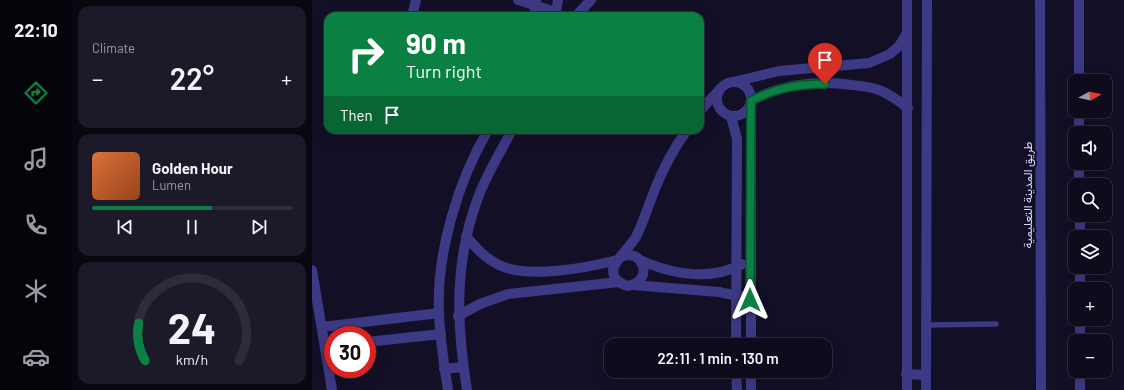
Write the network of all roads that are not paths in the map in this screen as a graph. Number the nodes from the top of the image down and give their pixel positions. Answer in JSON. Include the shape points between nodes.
{"nodes":[{"id":1,"x":416,"y":0,"type":"edge"},
{"id":2,"x":518,"y":0,"type":"edge"},
{"id":3,"x":558,"y":0,"type":"edge"},
{"id":4,"x":591,"y":0,"type":"edge"},
{"id":5,"x":907,"y":0,"type":"edge"},
{"id":6,"x":927,"y":0,"type":"edge"},
{"id":7,"x":1040,"y":0,"type":"edge"},
{"id":8,"x":1079,"y":0,"type":"edge"},
{"id":9,"x":536,"y":2,"type":"edge"},
{"id":10,"x":413,"y":12,"type":"edge"},
{"id":11,"x":535,"y":12,"type":"edge"},
{"id":12,"x":553,"y":12,"type":"edge"},
{"id":13,"x":556,"y":12,"type":"edge"},
{"id":14,"x":580,"y":12,"type":"edge"},
{"id":15,"x":907,"y":33,"type":"junction"},
{"id":16,"x":1079,"y":74,"type":"edge"},
{"id":17,"x":733,"y":82,"type":"junction"},
{"id":18,"x":723,"y":86,"type":"junction"},
{"id":19,"x":751,"y":103,"type":"junction"},
{"id":20,"x":704,"y":106,"type":"edge"},
{"id":21,"x":908,"y":108,"type":"junction"},
{"id":22,"x":731,"y":116,"type":"junction"},
{"id":23,"x":486,"y":134,"type":"edge"},
{"id":24,"x":510,"y":134,"type":"edge"},
{"id":25,"x":684,"y":134,"type":"edge"},
{"id":26,"x":466,"y":236,"type":"junction"},
{"id":27,"x":619,"y":258,"type":"junction"},
{"id":28,"x":751,"y":259,"type":"junction"},
{"id":29,"x":640,"y":260,"type":"junction"},
{"id":30,"x":736,"y":267,"type":"junction"},
{"id":31,"x":312,"y":270,"type":"edge"},
{"id":32,"x":619,"y":282,"type":"junction"},
{"id":33,"x":633,"y":285,"type":"junction"},
{"id":34,"x":736,"y":295,"type":"junction"},
{"id":35,"x":750,"y":300,"type":"junction"},
{"id":36,"x":439,"y":313,"type":"junction"},
{"id":37,"x":458,"y":316,"type":"junction"},
{"id":38,"x":996,"y":324,"type":"dead end"},
{"id":39,"x":926,"y":325,"type":"junction"},
{"id":40,"x":322,"y":327,"type":"junction"},
{"id":41,"x":324,"y":333,"type":"edge"},
{"id":42,"x":441,"y":334,"type":"junction"},
{"id":43,"x":736,"y":338,"type":"edge"},
{"id":44,"x":750,"y":338,"type":"edge"},
{"id":45,"x":376,"y":341,"type":"edge"},
{"id":46,"x":463,"y":367,"type":"junction"},
{"id":47,"x":444,"y":370,"type":"junction"},
{"id":48,"x":906,"y":374,"type":"junction"},
{"id":49,"x":926,"y":375,"type":"junction"},
{"id":50,"x":331,"y":378,"type":"edge"},
{"id":51,"x":736,"y":378,"type":"edge"},
{"id":52,"x":750,"y":378,"type":"edge"},
{"id":53,"x":1080,"y":378,"type":"edge"},
{"id":54,"x":332,"y":390,"type":"edge"},
{"id":55,"x":448,"y":390,"type":"edge"},
{"id":56,"x":467,"y":390,"type":"edge"},
{"id":57,"x":736,"y":390,"type":"edge"},
{"id":58,"x":750,"y":390,"type":"edge"},
{"id":59,"x":907,"y":390,"type":"edge"},
{"id":60,"x":926,"y":390,"type":"edge"},
{"id":61,"x":1041,"y":390,"type":"edge"},
{"id":62,"x":1080,"y":390,"type":"edge"}],
"edges":[{"from":1,"to":10,"type":"street"},
{"from":2,"to":9,"type":"street"},
{"from":3,"to":13,"type":"street"},
{"from":4,"to":14,"type":"street"},
{"from":5,"to":15,"type":"street"},
{"from":6,"to":39,"type":"street"},
{"from":7,"to":61,"type":"street","name":"طريق المدينة التعليمية"},
{"from":8,"to":16,"type":"street"},
{"from":9,"to":11,"type":"street"},
{"from":9,"to":12,"type":"street"},
{"from":15,"to":17,"type":"street","via":[[890,54],[869,63],[779,71]]},
{"from":15,"to":21,"type":"street"},
{"from":17,"to":18,"type":"street"},
{"from":17,"to":19,"type":"street","via":[[747,87]]},
{"from":18,"to":20,"type":"street"},
{"from":18,"to":22,"type":"street","via":[[717,101],[722,111]]},
{"from":19,"to":21,"type":"street","via":[[780,88],[840,83],[879,90]]},
{"from":19,"to":22,"type":"street","via":[[743,114]]},
{"from":19,"to":28,"type":"street"},
{"from":21,"to":48,"type":"street"},
{"from":22,"to":30,"type":"street","via":[[737,139]]},
{"from":23,"to":36,"type":"street","via":[[467,175],[452,220],[442,266]]},
{"from":24,"to":26,"type":"street","via":[[480,194]]},
{"from":25,"to":27,"type":"street","via":[[664,169],[637,234]]},
{"from":26,"to":27,"type":"street","via":[[486,258],[513,270],[570,269],[598,265]]},
{"from":26,"to":37,"type":"street"},
{"from":27,"to":29,"type":"street","via":[[629,255]]},
{"from":27,"to":32,"type":"street","via":[[613,269]]},
{"from":28,"to":30,"type":"street"},
{"from":28,"to":35,"type":"street"},
{"from":29,"to":30,"type":"street","via":[[677,273],[697,275]]},
{"from":29,"to":33,"type":"street","via":[[644,271],[639,282]]},
{"from":30,"to":34,"type":"street"},
{"from":31,"to":40,"type":"street"},
{"from":32,"to":33,"type":"street","via":[[628,286]]},
{"from":32,"to":37,"type":"street","via":[[508,294],[480,304]]},
{"from":33,"to":34,"type":"street"},
{"from":34,"to":35,"type":"street"},
{"from":34,"to":43,"type":"street"},
{"from":35,"to":44,"type":"street"},
{"from":36,"to":40,"type":"street"},
{"from":36,"to":42,"type":"street"},
{"from":37,"to":46,"type":"street"},
{"from":38,"to":39,"type":"lane"},
{"from":39,"to":49,"type":"street"},
{"from":40,"to":41,"type":"street"},
{"from":42,"to":45,"type":"street"},
{"from":42,"to":47,"type":"street"},
{"from":46,"to":47,"type":"street"},
{"from":46,"to":56,"type":"street"},
{"from":47,"to":55,"type":"street"},
{"from":48,"to":49,"type":"street"},
{"from":48,"to":59,"type":"street"},
{"from":49,"to":60,"type":"street"},
{"from":50,"to":54,"type":"street"},
{"from":51,"to":57,"type":"street"},
{"from":52,"to":58,"type":"street"},
{"from":53,"to":62,"type":"street"}]}
